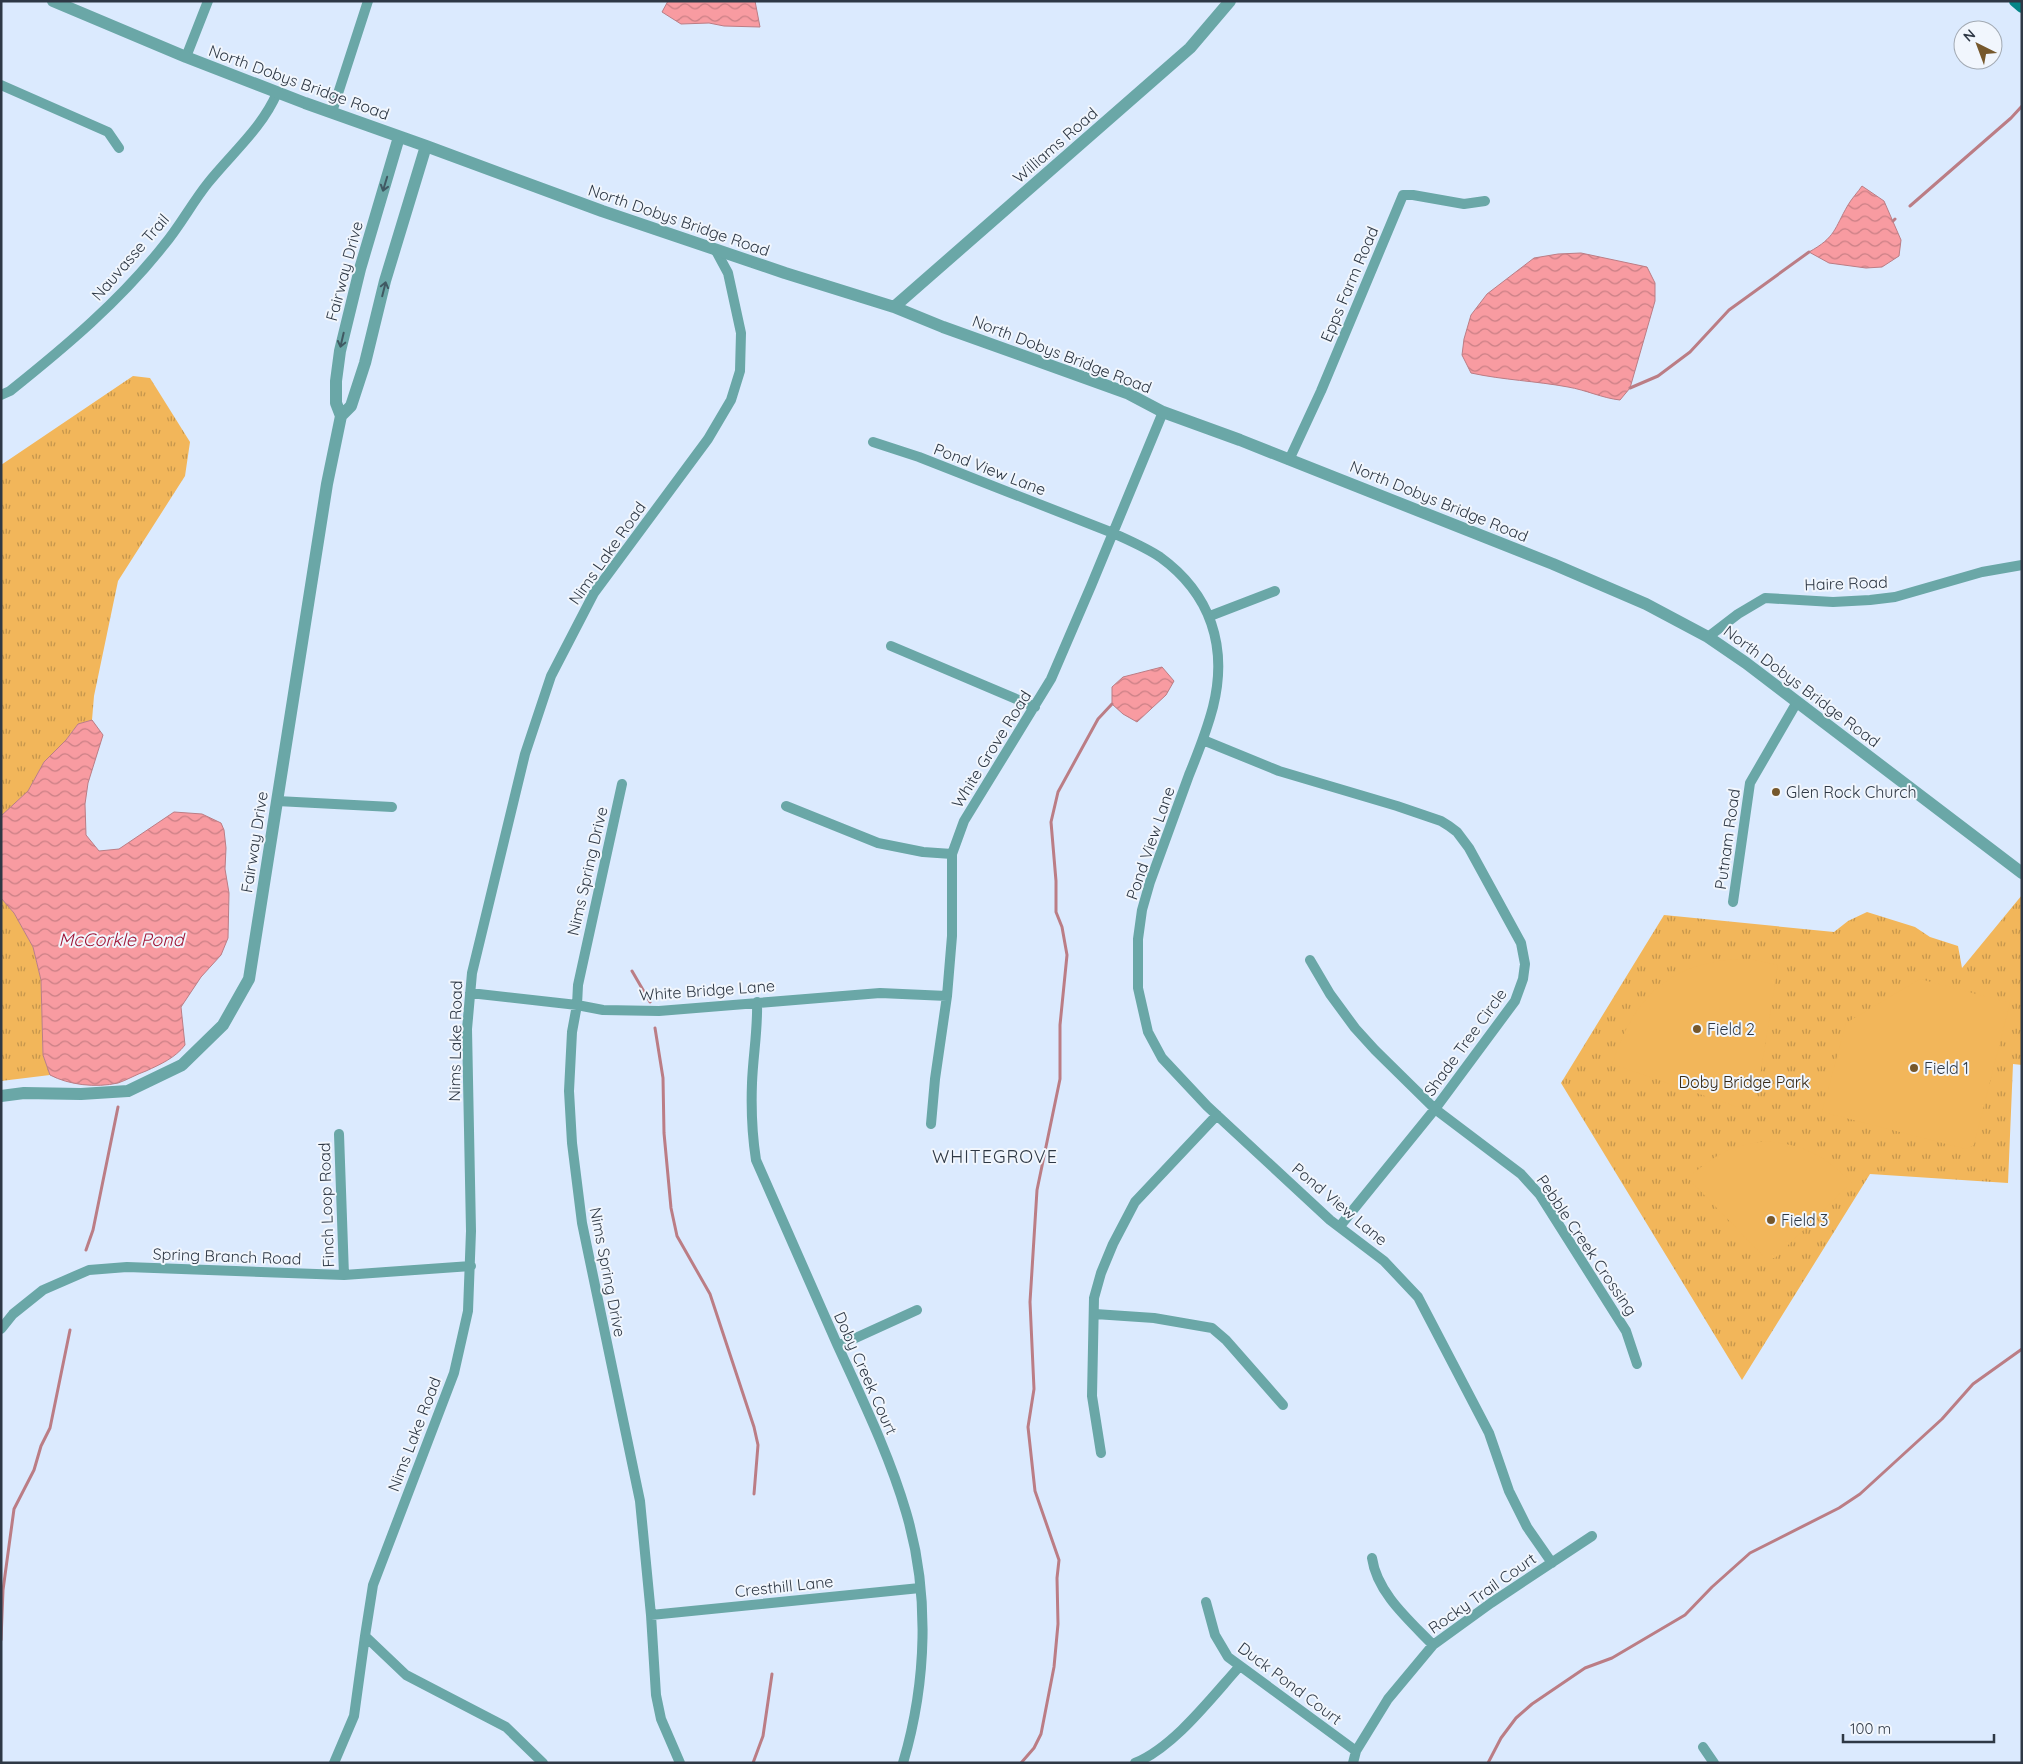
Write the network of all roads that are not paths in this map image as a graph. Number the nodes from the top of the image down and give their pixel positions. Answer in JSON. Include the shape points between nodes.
{"nodes":[{"id":1,"x":53,"y":1,"type":"edge"},
{"id":2,"x":208,"y":1,"type":"edge"},
{"id":3,"x":368,"y":1,"type":"edge"},
{"id":4,"x":1230,"y":1,"type":"edge"},
{"id":5,"x":2015,"y":1,"type":"edge"},
{"id":6,"x":2022,"y":7,"type":"edge"},
{"id":7,"x":186,"y":57,"type":"junction"},
{"id":8,"x":1,"y":85,"type":"edge"},
{"id":9,"x":277,"y":93,"type":"junction"},
{"id":10,"x":332,"y":112,"type":"junction"},
{"id":11,"x":399,"y":137,"type":"junction"},
{"id":12,"x":426,"y":146,"type":"junction"},
{"id":13,"x":119,"y":148,"type":"dead end"},
{"id":14,"x":1485,"y":201,"type":"dead end"},
{"id":15,"x":715,"y":249,"type":"junction"},
{"id":16,"x":894,"y":307,"type":"junction"},
{"id":17,"x":1,"y":395,"type":"edge"},
{"id":18,"x":1163,"y":412,"type":"junction"},
{"id":19,"x":340,"y":416,"type":"junction"},
{"id":20,"x":873,"y":442,"type":"dead end"},
{"id":21,"x":1289,"y":460,"type":"junction"},
{"id":22,"x":1112,"y":533,"type":"junction"},
{"id":23,"x":2022,"y":565,"type":"edge"},
{"id":24,"x":1276,"y":591,"type":"dead end"},
{"id":25,"x":1210,"y":616,"type":"junction"},
{"id":26,"x":1708,"y":637,"type":"junction"},
{"id":27,"x":891,"y":646,"type":"dead end"},
{"id":28,"x":1797,"y":702,"type":"junction"},
{"id":29,"x":1035,"y":707,"type":"junction"},
{"id":30,"x":1203,"y":740,"type":"junction"},
{"id":31,"x":622,"y":784,"type":"dead end"},
{"id":32,"x":277,"y":801,"type":"junction"},
{"id":33,"x":786,"y":806,"type":"dead end"},
{"id":34,"x":392,"y":807,"type":"dead end"},
{"id":35,"x":952,"y":854,"type":"junction"},
{"id":36,"x":2022,"y":873,"type":"edge"},
{"id":37,"x":1734,"y":902,"type":"dead end"},
{"id":38,"x":1310,"y":960,"type":"dead end"},
{"id":39,"x":470,"y":993,"type":"junction"},
{"id":40,"x":947,"y":996,"type":"junction"},
{"id":41,"x":757,"y":1002,"type":"junction"},
{"id":42,"x":577,"y":1005,"type":"junction"},
{"id":43,"x":1,"y":1096,"type":"edge"},
{"id":44,"x":1435,"y":1109,"type":"junction"},
{"id":45,"x":1217,"y":1115,"type":"junction"},
{"id":46,"x":931,"y":1124,"type":"dead end"},
{"id":47,"x":339,"y":1134,"type":"dead end"},
{"id":48,"x":1340,"y":1226,"type":"junction"},
{"id":49,"x":471,"y":1266,"type":"junction"},
{"id":50,"x":344,"y":1275,"type":"junction"},
{"id":51,"x":917,"y":1310,"type":"dead end"},
{"id":52,"x":1095,"y":1314,"type":"junction"},
{"id":53,"x":1,"y":1329,"type":"edge"},
{"id":54,"x":838,"y":1346,"type":"junction"},
{"id":55,"x":1637,"y":1364,"type":"dead end"},
{"id":56,"x":1283,"y":1405,"type":"dead end"},
{"id":57,"x":1101,"y":1453,"type":"dead end"},
{"id":58,"x":1592,"y":1536,"type":"dead end"},
{"id":59,"x":1372,"y":1558,"type":"dead end"},
{"id":60,"x":1552,"y":1563,"type":"junction"},
{"id":61,"x":920,"y":1588,"type":"junction"},
{"id":62,"x":1206,"y":1602,"type":"dead end"},
{"id":63,"x":651,"y":1615,"type":"junction"},
{"id":64,"x":365,"y":1636,"type":"junction"},
{"id":65,"x":1433,"y":1645,"type":"junction"},
{"id":66,"x":1239,"y":1667,"type":"junction"},
{"id":67,"x":1703,"y":1748,"type":"dead end"},
{"id":68,"x":1356,"y":1751,"type":"junction"},
{"id":69,"x":334,"y":1763,"type":"edge"},
{"id":70,"x":543,"y":1763,"type":"edge"},
{"id":71,"x":680,"y":1763,"type":"edge"},
{"id":72,"x":903,"y":1763,"type":"edge"},
{"id":73,"x":1135,"y":1763,"type":"edge"},
{"id":74,"x":1353,"y":1763,"type":"edge"},
{"id":75,"x":1714,"y":1763,"type":"edge"}],
"edges":[{"from":1,"to":7,"type":"street","name":"North Dobys Bridge Road"},
{"from":2,"to":7,"type":"street"},
{"from":3,"to":10,"type":"street"},
{"from":4,"to":16,"type":"street","name":"Williams Road","via":[[1190,48]]},
{"from":5,"to":6,"type":"main road"},
{"from":7,"to":9,"type":"street","name":"North Dobys Bridge Road"},
{"from":8,"to":13,"type":"street","via":[[108,132]]},
{"from":9,"to":10,"type":"street","name":"North Dobys Bridge Road"},
{"from":9,"to":17,"type":"street","name":"Nauvasse Trail","via":[[256,128],[208,184],[165,245],[115,301],[58,352]]},
{"from":10,"to":11,"type":"street","name":"North Dobys Bridge Road"},
{"from":11,"to":12,"type":"street","name":"North Dobys Bridge Road"},
{"from":11,"to":19,"type":"street","name":"Fairway Drive","one_way":true,"via":[[362,261],[340,351],[336,381]]},
{"from":12,"to":15,"type":"street","name":"North Dobys Bridge Road"},
{"from":19,"to":12,"type":"street","name":"Fairway Drive","one_way":true,"via":[[350,406],[365,363]]},
{"from":14,"to":21,"type":"street","name":"Epps Farm Road","via":[[1464,204],[1403,195]]},
{"from":15,"to":16,"type":"street","name":"North Dobys Bridge Road"},
{"from":15,"to":39,"type":"street","name":"Nims Lake Road","via":[[728,273],[741,333],[740,371],[731,400],[708,439],[594,593],[551,676],[525,754],[472,973]]},
{"from":16,"to":18,"type":"street","name":"North Dobys Bridge Road","via":[[1126,393]]},
{"from":18,"to":21,"type":"street","name":"North Dobys Bridge Road"},
{"from":18,"to":22,"type":"street","name":"White Grove Road"},
{"from":19,"to":32,"type":"street","name":"Fairway Drive"},
{"from":20,"to":22,"type":"street","name":"Pond View Lane","via":[[918,456]]},
{"from":21,"to":26,"type":"street","name":"North Dobys Bridge Road","via":[[1561,567],[1646,604]]},
{"from":22,"to":25,"type":"street","name":"Pond View Lane","via":[[1173,567],[1189,584]]},
{"from":22,"to":29,"type":"street","name":"White Grove Road"},
{"from":23,"to":26,"type":"street","name":"Haire Road","via":[[1982,572],[1895,597],[1833,602],[1765,598]]},
{"from":24,"to":25,"type":"street"},
{"from":25,"to":30,"type":"street","name":"Pond View Lane","via":[[1219,654],[1219,672],[1214,706]]},
{"from":26,"to":28,"type":"street","name":"North Dobys Bridge Road"},
{"from":27,"to":29,"type":"street"},
{"from":28,"to":36,"type":"street","name":"North Dobys Bridge Road"},
{"from":28,"to":37,"type":"street","name":"Putnam Road","via":[[1750,783]]},
{"from":29,"to":35,"type":"street","name":"White Grove Road","via":[[964,821]]},
{"from":30,"to":44,"type":"street","name":"Shade Tree Circle","via":[[1279,771],[1441,821],[1457,832],[1469,848],[1521,943],[1524,979],[1515,1001]]},
{"from":30,"to":45,"type":"street","name":"Pond View Lane","via":[[1142,910],[1138,939],[1138,988],[1148,1032],[1162,1058]]},
{"from":31,"to":42,"type":"street","name":"Nims Spring Drive","via":[[578,985]]},
{"from":32,"to":34,"type":"street"},
{"from":32,"to":43,"type":"street","name":"Fairway Drive","via":[[249,979],[223,1025],[182,1065],[128,1091]]},
{"from":33,"to":35,"type":"street","via":[[878,843]]},
{"from":35,"to":40,"type":"street","name":"White Grove Road","via":[[952,936]]},
{"from":38,"to":44,"type":"street","name":"Pebble Creek Crossing","via":[[1355,1028]]},
{"from":39,"to":42,"type":"street","name":"White Bridge Lane"},
{"from":39,"to":49,"type":"street","name":"Nims Lake Road","via":[[467,1068]]},
{"from":40,"to":41,"type":"street","name":"White Bridge Lane","via":[[880,994]]},
{"from":40,"to":46,"type":"street","name":"White Grove Road"},
{"from":41,"to":42,"type":"street","name":"White Bridge Lane","via":[[659,1011],[603,1010]]},
{"from":41,"to":54,"type":"street","name":"Doby Creek Court","via":[[752,1083],[756,1160]]},
{"from":42,"to":63,"type":"street","name":"Nims Spring Drive","via":[[569,1091],[572,1142],[582,1223],[640,1501]]},
{"from":44,"to":48,"type":"street","name":"Shade Tree Circle"},
{"from":44,"to":55,"type":"street","name":"Pebble Creek Crossing","via":[[1521,1174],[1540,1195],[1626,1331]]},
{"from":45,"to":48,"type":"street","name":"Pond View Lane"},
{"from":45,"to":52,"type":"street","via":[[1135,1202],[1101,1272],[1094,1298]]},
{"from":47,"to":50,"type":"street","name":"Finch Loop Road"},
{"from":48,"to":60,"type":"street","name":"Pond View Lane","via":[[1384,1261],[1418,1297],[1489,1434],[1509,1491],[1527,1527]]},
{"from":49,"to":50,"type":"street","name":"Spring Branch Road"},
{"from":49,"to":64,"type":"street","name":"Nims Lake Road","via":[[468,1311],[454,1373],[373,1585]]},
{"from":50,"to":53,"type":"street","name":"Spring Branch Road","via":[[127,1267],[89,1270],[43,1290],[13,1314]]},
{"from":51,"to":54,"type":"street"},
{"from":52,"to":56,"type":"street","via":[[1154,1318],[1212,1328]]},
{"from":52,"to":57,"type":"street","via":[[1092,1396]]},
{"from":54,"to":61,"type":"street","name":"Doby Creek Court","via":[[888,1460],[907,1513]]},
{"from":58,"to":60,"type":"street","name":"Rocky Trail Court"},
{"from":59,"to":65,"type":"street","via":[[1374,1572],[1397,1608]]},
{"from":60,"to":65,"type":"street","name":"Rocky Trail Court"},
{"from":61,"to":63,"type":"street","name":"Cresthill Lane"},
{"from":61,"to":72,"type":"street","name":"Doby Creek Court","via":[[923,1619],[921,1673],[913,1731]]},
{"from":62,"to":66,"type":"street","name":"Duck Pond Court","via":[[1214,1635],[1228,1658]]},
{"from":63,"to":71,"type":"street","name":"Nims Spring Drive","via":[[656,1695],[661,1719]]},
{"from":64,"to":69,"type":"street","name":"Nims Lake Road","via":[[354,1716]]},
{"from":64,"to":70,"type":"street","via":[[406,1675],[506,1726]]},
{"from":65,"to":68,"type":"street","name":"Rocky Trail Court","via":[[1388,1699]]},
{"from":66,"to":68,"type":"street","name":"Duck Pond Court"},
{"from":66,"to":73,"type":"street","via":[[1192,1719],[1149,1757]]},
{"from":67,"to":75,"type":"street"},
{"from":68,"to":74,"type":"street","name":"Rocky Trail Court"}]}
